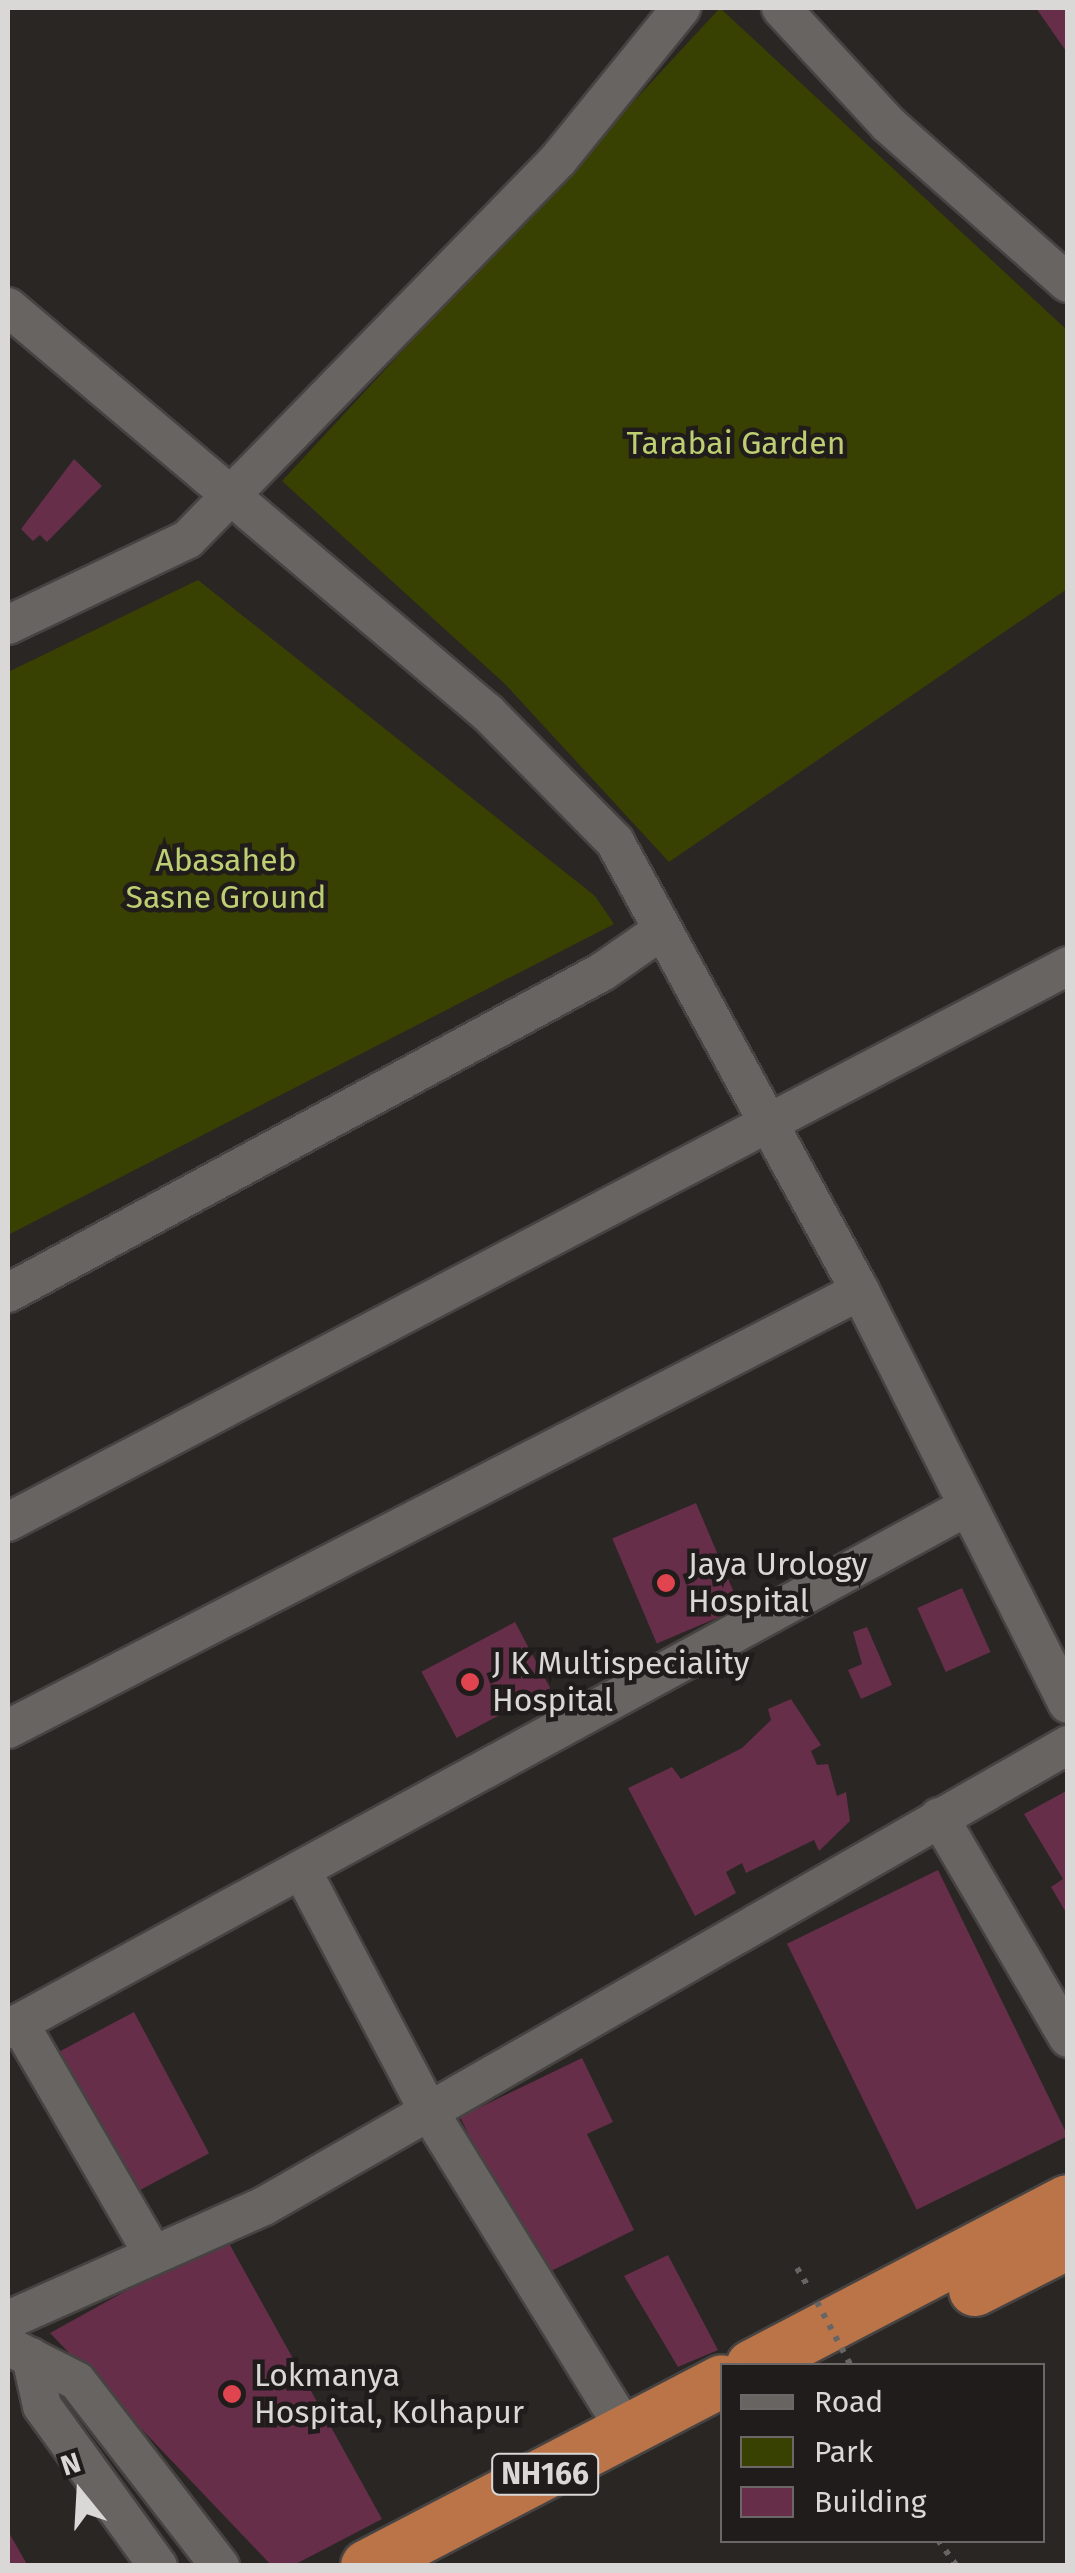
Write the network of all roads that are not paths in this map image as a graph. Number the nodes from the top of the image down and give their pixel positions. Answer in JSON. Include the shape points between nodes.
{"nodes":[{"id":1,"x":681,"y":8,"type":"edge"},
{"id":2,"x":781,"y":8,"type":"edge"},
{"id":3,"x":1068,"y":283,"type":"edge"},
{"id":4,"x":8,"y":306,"type":"edge"},
{"id":5,"x":233,"y":491,"type":"junction"},
{"id":6,"x":8,"y":625,"type":"edge"},
{"id":7,"x":658,"y":933,"type":"junction"},
{"id":8,"x":1068,"y":966,"type":"edge"},
{"id":9,"x":767,"y":1122,"type":"junction"},
{"id":10,"x":860,"y":1291,"type":"junction"},
{"id":11,"x":8,"y":1293,"type":"edge"},
{"id":12,"x":962,"y":1509,"type":"junction"},
{"id":13,"x":8,"y":1522,"type":"edge"},
{"id":14,"x":1068,"y":1704,"type":"edge"},
{"id":15,"x":8,"y":1729,"type":"edge"},
{"id":16,"x":1068,"y":1745,"type":"edge"},
{"id":17,"x":940,"y":1818,"type":"junction"},
{"id":18,"x":303,"y":1872,"type":"junction"},
{"id":19,"x":13,"y":2026,"type":"edge"},
{"id":20,"x":1068,"y":2038,"type":"edge"},
{"id":21,"x":428,"y":2110,"type":"junction"},
{"id":22,"x":1068,"y":2201,"type":"edge"},
{"id":23,"x":1068,"y":2243,"type":"edge"},
{"id":24,"x":153,"y":2254,"type":"junction"},
{"id":25,"x":8,"y":2320,"type":"edge"},
{"id":26,"x":19,"y":2352,"type":"edge"},
{"id":27,"x":758,"y":2363,"type":"edge"},
{"id":28,"x":834,"y":2363,"type":"edge"},
{"id":29,"x":720,"y":2382,"type":"edge"},
{"id":30,"x":720,"y":2420,"type":"edge"},
{"id":31,"x":626,"y":2431,"type":"junction"},
{"id":32,"x":158,"y":2566,"type":"edge"},
{"id":33,"x":220,"y":2566,"type":"edge"},
{"id":34,"x":367,"y":2566,"type":"edge"},
{"id":35,"x":445,"y":2566,"type":"edge"}],
"edges":[{"from":1,"to":5,"type":"street","via":[[558,160]]},
{"from":2,"to":3,"type":"street","via":[[888,124]]},
{"from":4,"to":5,"type":"street"},
{"from":5,"to":6,"type":"street","via":[[188,539]]},
{"from":5,"to":7,"type":"street","via":[[488,714],[615,842]]},
{"from":7,"to":9,"type":"street"},
{"from":7,"to":11,"type":"street","via":[[602,972]]},
{"from":8,"to":9,"type":"street"},
{"from":9,"to":10,"type":"street"},
{"from":9,"to":13,"type":"street"},
{"from":10,"to":12,"type":"street"},
{"from":10,"to":15,"type":"street"},
{"from":12,"to":14,"type":"street"},
{"from":12,"to":18,"type":"street"},
{"from":16,"to":17,"type":"street"},
{"from":17,"to":20,"type":"street"},
{"from":17,"to":21,"type":"street"},
{"from":18,"to":19,"type":"street"},
{"from":18,"to":21,"type":"street"},
{"from":19,"to":24,"type":"street"},
{"from":21,"to":24,"type":"street","via":[[264,2206]]},
{"from":21,"to":31,"type":"street"},
{"from":22,"to":27,"type":"highway"},
{"from":23,"to":28,"type":"highway"},
{"from":24,"to":25,"type":"street"},
{"from":26,"to":32,"type":"street","via":[[42,2406]]},
{"from":26,"to":33,"type":"street","via":[[77,2381]]},
{"from":29,"to":31,"type":"highway","number":"NH166"},
{"from":30,"to":35,"type":"highway","number":"NH166"},
{"from":31,"to":34,"type":"highway","number":"NH166"}]}
